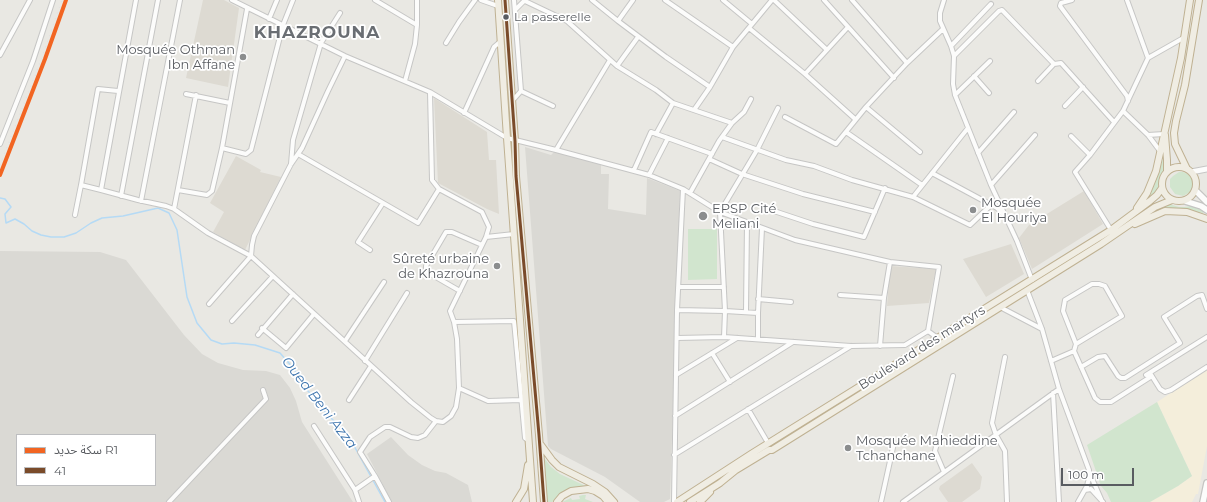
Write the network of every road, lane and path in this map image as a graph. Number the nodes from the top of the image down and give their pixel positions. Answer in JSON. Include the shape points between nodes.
{"nodes":[{"id":1,"x":30,"y":0,"type":"edge"},
{"id":2,"x":52,"y":0,"type":"edge"},
{"id":3,"x":136,"y":0,"type":"edge"},
{"id":4,"x":158,"y":0,"type":"edge"},
{"id":5,"x":180,"y":0,"type":"edge"},
{"id":6,"x":232,"y":0,"type":"edge"},
{"id":7,"x":277,"y":0,"type":"edge"},
{"id":8,"x":293,"y":0,"type":"edge"},
{"id":9,"x":375,"y":0,"type":"edge"},
{"id":10,"x":417,"y":0,"type":"edge"},
{"id":11,"x":475,"y":0,"type":"edge"},
{"id":12,"x":481,"y":0,"type":"edge"},
{"id":13,"x":505,"y":0,"type":"edge"},
{"id":14,"x":514,"y":0,"type":"edge"},
{"id":15,"x":525,"y":0,"type":"edge"},
{"id":16,"x":592,"y":0,"type":"edge"},
{"id":17,"x":633,"y":0,"type":"edge"},
{"id":18,"x":665,"y":0,"type":"edge"},
{"id":19,"x":723,"y":0,"type":"edge"},
{"id":20,"x":773,"y":0,"type":"edge"},
{"id":21,"x":824,"y":0,"type":"edge"},
{"id":22,"x":852,"y":0,"type":"edge"},
{"id":23,"x":944,"y":0,"type":"edge"},
{"id":24,"x":1072,"y":0,"type":"edge"},
{"id":25,"x":1127,"y":0,"type":"edge"},
{"id":26,"x":1190,"y":0,"type":"edge"},
{"id":27,"x":1199,"y":0,"type":"edge"},
{"id":28,"x":498,"y":3,"type":"edge"},
{"id":29,"x":991,"y":4,"type":"dead end"},
{"id":30,"x":247,"y":8,"type":"junction"},
{"id":31,"x":515,"y":10,"type":"junction"},
{"id":32,"x":340,"y":14,"type":"dead end"},
{"id":33,"x":269,"y":19,"type":"junction"},
{"id":34,"x":618,"y":21,"type":"junction"},
{"id":35,"x":283,"y":25,"type":"junction"},
{"id":36,"x":417,"y":25,"type":"junction"},
{"id":37,"x":751,"y":26,"type":"junction"},
{"id":38,"x":848,"y":27,"type":"junction"},
{"id":39,"x":943,"y":29,"type":"junction"},
{"id":40,"x":638,"y":37,"type":"junction"},
{"id":41,"x":1185,"y":37,"type":"junction"},
{"id":42,"x":501,"y":40,"type":"junction"},
{"id":43,"x":321,"y":43,"type":"junction"},
{"id":44,"x":446,"y":43,"type":"dead end"},
{"id":45,"x":951,"y":46,"type":"junction"},
{"id":46,"x":733,"y":47,"type":"junction"},
{"id":47,"x":826,"y":50,"type":"junction"},
{"id":48,"x":0,"y":55,"type":"edge"},
{"id":49,"x":345,"y":56,"type":"junction"},
{"id":50,"x":954,"y":56,"type":"junction"},
{"id":51,"x":1148,"y":58,"type":"junction"},
{"id":52,"x":610,"y":60,"type":"junction"},
{"id":53,"x":990,"y":60,"type":"dead end"},
{"id":54,"x":907,"y":63,"type":"junction"},
{"id":55,"x":1054,"y":64,"type":"junction"},
{"id":56,"x":617,"y":66,"type":"junction"},
{"id":57,"x":805,"y":74,"type":"junction"},
{"id":58,"x":974,"y":76,"type":"junction"},
{"id":59,"x":894,"y":78,"type":"junction"},
{"id":60,"x":405,"y":81,"type":"junction"},
{"id":61,"x":1038,"y":81,"type":"dead end"},
{"id":62,"x":710,"y":87,"type":"junction"},
{"id":63,"x":1083,"y":87,"type":"junction"},
{"id":64,"x":118,"y":91,"type":"junction"},
{"id":65,"x":520,"y":91,"type":"junction"},
{"id":66,"x":430,"y":92,"type":"junction"},
{"id":67,"x":990,"y":93,"type":"dead end"},
{"id":68,"x":186,"y":94,"type":"dead end"},
{"id":69,"x":955,"y":95,"type":"junction"},
{"id":70,"x":196,"y":96,"type":"junction"},
{"id":71,"x":751,"y":99,"type":"dead end"},
{"id":72,"x":513,"y":100,"type":"junction"},
{"id":73,"x":1128,"y":101,"type":"junction"},
{"id":74,"x":230,"y":103,"type":"junction"},
{"id":75,"x":674,"y":104,"type":"junction"},
{"id":76,"x":554,"y":106,"type":"dead end"},
{"id":77,"x":1065,"y":106,"type":"dead end"},
{"id":78,"x":866,"y":107,"type":"junction"},
{"id":79,"x":778,"y":108,"type":"dead end"},
{"id":80,"x":694,"y":110,"type":"junction"},
{"id":81,"x":1123,"y":111,"type":"junction"},
{"id":82,"x":1014,"y":112,"type":"dead end"},
{"id":83,"x":464,"y":113,"type":"junction"},
{"id":84,"x":786,"y":117,"type":"dead end"},
{"id":85,"x":855,"y":119,"type":"junction"},
{"id":86,"x":1114,"y":122,"type":"junction"},
{"id":87,"x":732,"y":123,"type":"junction"},
{"id":88,"x":968,"y":128,"type":"junction"},
{"id":89,"x":846,"y":132,"type":"junction"},
{"id":90,"x":1164,"y":132,"type":"junction"},
{"id":91,"x":656,"y":134,"type":"junction"},
{"id":92,"x":1035,"y":135,"type":"dead end"},
{"id":93,"x":1148,"y":135,"type":"junction"},
{"id":94,"x":1072,"y":136,"type":"dead end"},
{"id":95,"x":722,"y":137,"type":"junction"},
{"id":96,"x":507,"y":138,"type":"junction"},
{"id":97,"x":668,"y":138,"type":"junction"},
{"id":98,"x":515,"y":141,"type":"junction"},
{"id":99,"x":0,"y":144,"type":"edge"},
{"id":100,"x":222,"y":148,"type":"junction"},
{"id":101,"x":556,"y":150,"type":"junction"},
{"id":102,"x":757,"y":150,"type":"junction"},
{"id":103,"x":1160,"y":151,"type":"junction"},
{"id":104,"x":920,"y":152,"type":"dead end"},
{"id":105,"x":978,"y":153,"type":"junction"},
{"id":106,"x":298,"y":154,"type":"junction"},
{"id":107,"x":712,"y":154,"type":"junction"},
{"id":108,"x":1090,"y":155,"type":"junction"},
{"id":109,"x":709,"y":159,"type":"junction"},
{"id":110,"x":291,"y":164,"type":"junction"},
{"id":111,"x":1167,"y":168,"type":"junction"},
{"id":112,"x":1207,"y":169,"type":"edge"},
{"id":113,"x":634,"y":170,"type":"junction"},
{"id":114,"x":1189,"y":170,"type":"junction"},
{"id":115,"x":742,"y":174,"type":"junction"},
{"id":116,"x":932,"y":174,"type":"junction"},
{"id":117,"x":649,"y":175,"type":"junction"},
{"id":118,"x":81,"y":185,"type":"junction"},
{"id":119,"x":991,"y":185,"type":"junction"},
{"id":120,"x":922,"y":186,"type":"junction"},
{"id":121,"x":885,"y":188,"type":"junction"},
{"id":122,"x":1162,"y":188,"type":"junction"},
{"id":123,"x":439,"y":189,"type":"junction"},
{"id":124,"x":683,"y":189,"type":"junction"},
{"id":125,"x":102,"y":190,"type":"junction"},
{"id":126,"x":178,"y":190,"type":"junction"},
{"id":127,"x":1195,"y":190,"type":"junction"},
{"id":128,"x":690,"y":193,"type":"junction"},
{"id":129,"x":121,"y":196,"type":"junction"},
{"id":130,"x":913,"y":197,"type":"junction"},
{"id":131,"x":1172,"y":200,"type":"junction"},
{"id":132,"x":141,"y":201,"type":"junction"},
{"id":133,"x":1185,"y":201,"type":"junction"},
{"id":134,"x":1207,"y":202,"type":"edge"},
{"id":135,"x":383,"y":203,"type":"junction"},
{"id":136,"x":991,"y":205,"type":"junction"},
{"id":137,"x":174,"y":209,"type":"junction"},
{"id":138,"x":771,"y":210,"type":"dead end"},
{"id":139,"x":1207,"y":210,"type":"edge"},
{"id":140,"x":720,"y":212,"type":"junction"},
{"id":141,"x":875,"y":212,"type":"junction"},
{"id":142,"x":1133,"y":214,"type":"junction"},
{"id":143,"x":75,"y":215,"type":"dead end"},
{"id":144,"x":1005,"y":216,"type":"junction"},
{"id":145,"x":1207,"y":218,"type":"edge"},
{"id":146,"x":747,"y":222,"type":"junction"},
{"id":147,"x":1128,"y":226,"type":"junction"},
{"id":148,"x":762,"y":228,"type":"junction"},
{"id":149,"x":1111,"y":230,"type":"junction"},
{"id":150,"x":514,"y":234,"type":"junction"},
{"id":151,"x":486,"y":237,"type":"junction"},
{"id":152,"x":482,"y":245,"type":"junction"},
{"id":153,"x":370,"y":250,"type":"dead end"},
{"id":154,"x":251,"y":256,"type":"junction"},
{"id":155,"x":890,"y":262,"type":"junction"},
{"id":156,"x":273,"y":276,"type":"junction"},
{"id":157,"x":1032,"y":280,"type":"junction"},
{"id":158,"x":384,"y":282,"type":"dead end"},
{"id":159,"x":678,"y":287,"type":"junction"},
{"id":160,"x":724,"y":287,"type":"junction"},
{"id":161,"x":1027,"y":290,"type":"junction"},
{"id":162,"x":460,"y":291,"type":"junction"},
{"id":163,"x":407,"y":293,"type":"dead end"},
{"id":164,"x":293,"y":294,"type":"junction"},
{"id":165,"x":840,"y":295,"type":"dead end"},
{"id":166,"x":758,"y":298,"type":"junction"},
{"id":167,"x":884,"y":298,"type":"junction"},
{"id":168,"x":791,"y":302,"type":"dead end"},
{"id":169,"x":208,"y":304,"type":"dead end"},
{"id":170,"x":1000,"y":306,"type":"junction"},
{"id":171,"x":1207,"y":309,"type":"edge"},
{"id":172,"x":677,"y":310,"type":"junction"},
{"id":173,"x":725,"y":311,"type":"junction"},
{"id":174,"x":746,"y":312,"type":"junction"},
{"id":175,"x":758,"y":313,"type":"junction"},
{"id":176,"x":314,"y":314,"type":"junction"},
{"id":177,"x":232,"y":321,"type":"dead end"},
{"id":178,"x":454,"y":322,"type":"junction"},
{"id":179,"x":262,"y":328,"type":"junction"},
{"id":180,"x":1042,"y":329,"type":"junction"},
{"id":181,"x":928,"y":331,"type":"junction"},
{"id":182,"x":258,"y":335,"type":"dead end"},
{"id":183,"x":724,"y":337,"type":"junction"},
{"id":184,"x":1207,"y":337,"type":"edge"},
{"id":185,"x":677,"y":338,"type":"junction"},
{"id":186,"x":737,"y":338,"type":"junction"},
{"id":187,"x":758,"y":338,"type":"junction"},
{"id":188,"x":938,"y":338,"type":"junction"},
{"id":189,"x":345,"y":341,"type":"junction"},
{"id":190,"x":793,"y":342,"type":"junction"},
{"id":191,"x":942,"y":343,"type":"junction"},
{"id":192,"x":1076,"y":344,"type":"junction"},
{"id":193,"x":851,"y":346,"type":"junction"},
{"id":194,"x":880,"y":346,"type":"junction"},
{"id":195,"x":1074,"y":350,"type":"junction"},
{"id":196,"x":712,"y":353,"type":"junction"},
{"id":197,"x":1005,"y":357,"type":"dead end"},
{"id":198,"x":365,"y":361,"type":"junction"},
{"id":199,"x":1051,"y":361,"type":"junction"},
{"id":200,"x":371,"y":366,"type":"junction"},
{"id":201,"x":1081,"y":367,"type":"junction"},
{"id":202,"x":1207,"y":367,"type":"edge"},
{"id":203,"x":1141,"y":368,"type":"junction"},
{"id":204,"x":676,"y":375,"type":"junction"},
{"id":205,"x":1149,"y":375,"type":"junction"},
{"id":206,"x":953,"y":376,"type":"dead end"},
{"id":207,"x":730,"y":382,"type":"junction"},
{"id":208,"x":459,"y":388,"type":"junction"},
{"id":209,"x":1059,"y":389,"type":"junction"},
{"id":210,"x":263,"y":390,"type":"dead end"},
{"id":211,"x":1053,"y":393,"type":"junction"},
{"id":212,"x":349,"y":400,"type":"dead end"},
{"id":213,"x":521,"y":400,"type":"junction"},
{"id":214,"x":748,"y":410,"type":"junction"},
{"id":215,"x":675,"y":416,"type":"junction"},
{"id":216,"x":436,"y":421,"type":"junction"},
{"id":217,"x":314,"y":426,"type":"dead end"},
{"id":218,"x":996,"y":435,"type":"junction"},
{"id":219,"x":529,"y":442,"type":"junction"},
{"id":220,"x":768,"y":443,"type":"junction"},
{"id":221,"x":894,"y":443,"type":"dead end"},
{"id":222,"x":540,"y":444,"type":"junction"},
{"id":223,"x":674,"y":455,"type":"junction"},
{"id":224,"x":1088,"y":470,"type":"junction"},
{"id":225,"x":944,"y":472,"type":"junction"},
{"id":226,"x":376,"y":476,"type":"junction"},
{"id":227,"x":720,"y":483,"type":"junction"},
{"id":228,"x":1207,"y":483,"type":"edge"},
{"id":229,"x":355,"y":490,"type":"junction"},
{"id":230,"x":1085,"y":490,"type":"junction"},
{"id":231,"x":906,"y":501,"type":"edge"},
{"id":232,"x":1102,"y":501,"type":"edge"},
{"id":233,"x":169,"y":502,"type":"edge"},
{"id":234,"x":359,"y":502,"type":"edge"},
{"id":235,"x":389,"y":502,"type":"edge"},
{"id":236,"x":516,"y":502,"type":"edge"},
{"id":237,"x":534,"y":502,"type":"edge"},
{"id":238,"x":544,"y":502,"type":"edge"},
{"id":239,"x":558,"y":502,"type":"edge"},
{"id":240,"x":608,"y":502,"type":"edge"},
{"id":241,"x":614,"y":502,"type":"edge"},
{"id":242,"x":674,"y":502,"type":"edge"},
{"id":243,"x":677,"y":502,"type":"edge"},
{"id":244,"x":690,"y":502,"type":"edge"},
{"id":245,"x":700,"y":502,"type":"edge"},
{"id":246,"x":881,"y":502,"type":"edge"},
{"id":247,"x":1008,"y":502,"type":"edge"},
{"id":248,"x":1059,"y":502,"type":"edge"},
{"id":249,"x":1078,"y":502,"type":"edge"},
{"id":250,"x":1203,"y":502,"type":"edge"}],
"edges":[{"from":1,"to":48,"type":"street"},
{"from":2,"to":99,"type":"street","via":[[33,61]]},
{"from":3,"to":64,"type":"street"},
{"from":4,"to":129,"type":"street"},
{"from":5,"to":132,"type":"street"},
{"from":6,"to":30,"type":"street"},
{"from":7,"to":33,"type":"street"},
{"from":8,"to":35,"type":"street"},
{"from":9,"to":36,"type":"street"},
{"from":10,"to":36,"type":"street"},
{"from":11,"to":44,"type":"street"},
{"from":12,"to":28,"type":"street"},
{"from":13,"to":72,"type":"highway"},
{"from":14,"to":31,"type":"street"},
{"from":15,"to":31,"type":"street"},
{"from":15,"to":52,"type":"street","via":[[567,21]]},
{"from":16,"to":34,"type":"street"},
{"from":17,"to":34,"type":"street"},
{"from":18,"to":46,"type":"street"},
{"from":19,"to":37,"type":"street"},
{"from":20,"to":37,"type":"street"},
{"from":20,"to":47,"type":"street"},
{"from":21,"to":38,"type":"street"},
{"from":22,"to":54,"type":"street"},
{"from":23,"to":39,"type":"street","via":[[940,13]]},
{"from":24,"to":73,"type":"street","via":[[1061,3],[1060,6],[1127,96]]},
{"from":25,"to":51,"type":"street"},
{"from":26,"to":41,"type":"highway"},
{"from":27,"to":114,"type":"highway","via":[[1174,133],[1175,144]]},
{"from":28,"to":42,"type":"highway"},
{"from":29,"to":45,"type":"street"},
{"from":30,"to":33,"type":"street"},
{"from":30,"to":74,"type":"street"},
{"from":31,"to":65,"type":"street"},
{"from":32,"to":43,"type":"street"},
{"from":33,"to":35,"type":"street"},
{"from":34,"to":40,"type":"street"},
{"from":35,"to":43,"type":"street"},
{"from":35,"to":100,"type":"street","via":[[251,150],[246,154]]},
{"from":36,"to":60,"type":"street","via":[[415,44]]},
{"from":37,"to":46,"type":"street"},
{"from":37,"to":57,"type":"street"},
{"from":38,"to":47,"type":"street"},
{"from":38,"to":59,"type":"street"},
{"from":39,"to":45,"type":"street"},
{"from":39,"to":54,"type":"street"},
{"from":40,"to":56,"type":"street"},
{"from":40,"to":62,"type":"street"},
{"from":41,"to":51,"type":"street"},
{"from":41,"to":90,"type":"highway"},
{"from":42,"to":83,"type":"street","via":[[494,47]]},
{"from":42,"to":96,"type":"highway"},
{"from":43,"to":49,"type":"street"},
{"from":43,"to":110,"type":"street","via":[[293,140]]},
{"from":45,"to":50,"type":"street"},
{"from":46,"to":62,"type":"street"},
{"from":47,"to":57,"type":"street"},
{"from":49,"to":60,"type":"street"},
{"from":49,"to":106,"type":"street"},
{"from":50,"to":55,"type":"street","via":[[1002,10]]},
{"from":50,"to":69,"type":"street"},
{"from":51,"to":73,"type":"street"},
{"from":52,"to":56,"type":"street"},
{"from":52,"to":101,"type":"street"},
{"from":53,"to":58,"type":"street"},
{"from":54,"to":59,"type":"street"},
{"from":55,"to":61,"type":"street"},
{"from":55,"to":63,"type":"street","via":[[1061,62]]},
{"from":56,"to":75,"type":"street"},
{"from":57,"to":85,"type":"street"},
{"from":58,"to":67,"type":"street"},
{"from":58,"to":69,"type":"street"},
{"from":59,"to":78,"type":"street"},
{"from":60,"to":66,"type":"street"},
{"from":62,"to":80,"type":"street"},
{"from":63,"to":77,"type":"street"},
{"from":63,"to":86,"type":"street"},
{"from":64,"to":118,"type":"street","via":[[98,89]]},
{"from":64,"to":125,"type":"street"},
{"from":65,"to":72,"type":"street"},
{"from":65,"to":76,"type":"street"},
{"from":66,"to":83,"type":"street"},
{"from":66,"to":123,"type":"street","via":[[432,180]]},
{"from":68,"to":70,"type":"street"},
{"from":69,"to":88,"type":"street"},
{"from":70,"to":74,"type":"street"},
{"from":70,"to":126,"type":"street"},
{"from":71,"to":87,"type":"street","via":[[744,112]]},
{"from":72,"to":98,"type":"highway"},
{"from":73,"to":81,"type":"street"},
{"from":74,"to":100,"type":"street"},
{"from":75,"to":80,"type":"street"},
{"from":75,"to":91,"type":"street"},
{"from":78,"to":85,"type":"street"},
{"from":78,"to":104,"type":"street"},
{"from":79,"to":102,"type":"street"},
{"from":80,"to":87,"type":"street"},
{"from":81,"to":86,"type":"street"},
{"from":81,"to":93,"type":"street"},
{"from":82,"to":105,"type":"street"},
{"from":83,"to":96,"type":"street"},
{"from":84,"to":89,"type":"street","via":[[836,144]]},
{"from":85,"to":89,"type":"street"},
{"from":86,"to":108,"type":"street"},
{"from":87,"to":95,"type":"street"},
{"from":88,"to":105,"type":"street"},
{"from":88,"to":116,"type":"street"},
{"from":89,"to":120,"type":"street"},
{"from":90,"to":93,"type":"street"},
{"from":90,"to":103,"type":"highway"},
{"from":90,"to":111,"type":"highway"},
{"from":91,"to":97,"type":"street"},
{"from":91,"to":113,"type":"street","via":[[651,132]]},
{"from":92,"to":119,"type":"street"},
{"from":93,"to":103,"type":"street"},
{"from":94,"to":108,"type":"street"},
{"from":95,"to":102,"type":"street"},
{"from":95,"to":107,"type":"street"},
{"from":96,"to":98,"type":"street"},
{"from":96,"to":150,"type":"highway"},
{"from":97,"to":107,"type":"street"},
{"from":97,"to":117,"type":"street"},
{"from":98,"to":101,"type":"street"},
{"from":98,"to":222,"type":"highway"},
{"from":100,"to":126,"type":"street","via":[[210,193],[207,195]]},
{"from":101,"to":113,"type":"street"},
{"from":102,"to":115,"type":"street"},
{"from":102,"to":121,"type":"street"},
{"from":103,"to":111,"type":"highway"},
{"from":103,"to":142,"type":"highway","via":[[1152,182]]},
{"from":105,"to":119,"type":"street"},
{"from":106,"to":110,"type":"street"},
{"from":106,"to":135,"type":"street"},
{"from":107,"to":109,"type":"street"},
{"from":108,"to":149,"type":"street","via":[[1075,172]]},
{"from":109,"to":115,"type":"street"},
{"from":109,"to":128,"type":"street"},
{"from":110,"to":154,"type":"street","via":[[254,236]]},
{"from":111,"to":114,"type":"highway"},
{"from":111,"to":122,"type":"highway","via":[[1162,179]]},
{"from":112,"to":114,"type":"street"},
{"from":113,"to":117,"type":"street"},
{"from":114,"to":127,"type":"highway","via":[[1196,180]]},
{"from":115,"to":140,"type":"street"},
{"from":115,"to":141,"type":"street","via":[[803,194]]},
{"from":116,"to":120,"type":"street"},
{"from":116,"to":136,"type":"street"},
{"from":117,"to":124,"type":"street"},
{"from":118,"to":125,"type":"street"},
{"from":118,"to":143,"type":"street"},
{"from":119,"to":144,"type":"street"},
{"from":120,"to":130,"type":"street"},
{"from":121,"to":130,"type":"street"},
{"from":121,"to":141,"type":"street"},
{"from":122,"to":131,"type":"highway","via":[[1165,196]]},
{"from":122,"to":142,"type":"highway","name":"Boulevard des martyrs","via":[[1154,198]]},
{"from":123,"to":135,"type":"street","via":[[418,224]]},
{"from":123,"to":151,"type":"street","via":[[482,212],[489,226]]},
{"from":124,"to":128,"type":"street"},
{"from":124,"to":159,"type":"street"},
{"from":125,"to":129,"type":"street"},
{"from":126,"to":137,"type":"street"},
{"from":127,"to":133,"type":"highway"},
{"from":127,"to":134,"type":"main road"},
{"from":128,"to":140,"type":"street"},
{"from":129,"to":132,"type":"street"},
{"from":130,"to":136,"type":"street","via":[[970,225]]},
{"from":131,"to":133,"type":"highway"},
{"from":131,"to":147,"type":"highway","name":"Boulevard des martyrs","via":[[1155,207]]},
{"from":132,"to":137,"type":"street"},
{"from":133,"to":139,"type":"main road"},
{"from":135,"to":153,"type":"street","via":[[358,242]]},
{"from":136,"to":144,"type":"street"},
{"from":137,"to":154,"type":"street","via":[[208,233]]},
{"from":138,"to":141,"type":"street","via":[[864,237]]},
{"from":140,"to":146,"type":"street"},
{"from":140,"to":160,"type":"street"},
{"from":142,"to":149,"type":"highway","name":"Boulevard des martyrs"},
{"from":144,"to":157,"type":"street"},
{"from":145,"to":147,"type":"highway","via":[[1188,212],[1164,211]]},
{"from":146,"to":148,"type":"street"},
{"from":146,"to":174,"type":"street"},
{"from":147,"to":161,"type":"highway","name":"Boulevard des martyrs"},
{"from":148,"to":155,"type":"street","via":[[795,240]]},
{"from":148,"to":166,"type":"street"},
{"from":149,"to":157,"type":"highway","name":"Boulevard des martyrs"},
{"from":150,"to":151,"type":"street"},
{"from":150,"to":219,"type":"highway"},
{"from":151,"to":152,"type":"street"},
{"from":152,"to":162,"type":"street"},
{"from":152,"to":162,"type":"street","via":[[448,231],[426,266],[427,272]]},
{"from":154,"to":156,"type":"street"},
{"from":154,"to":169,"type":"street"},
{"from":155,"to":167,"type":"street"},
{"from":155,"to":181,"type":"street","via":[[939,267]]},
{"from":156,"to":164,"type":"street"},
{"from":156,"to":177,"type":"street"},
{"from":157,"to":188,"type":"highway","name":"Boulevard des martyrs"},
{"from":158,"to":189,"type":"street"},
{"from":159,"to":160,"type":"street"},
{"from":159,"to":172,"type":"street"},
{"from":160,"to":173,"type":"street"},
{"from":161,"to":170,"type":"highway","name":"Boulevard des martyrs"},
{"from":161,"to":180,"type":"street"},
{"from":162,"to":178,"type":"street","via":[[450,311]]},
{"from":163,"to":198,"type":"street"},
{"from":164,"to":176,"type":"street"},
{"from":164,"to":179,"type":"street"},
{"from":165,"to":167,"type":"street"},
{"from":166,"to":168,"type":"street"},
{"from":166,"to":175,"type":"street"},
{"from":167,"to":194,"type":"street"},
{"from":170,"to":180,"type":"street"},
{"from":170,"to":191,"type":"highway","name":"Boulevard des martyrs"},
{"from":171,"to":203,"type":"street","via":[[1202,295],[1164,317],[1180,343]]},
{"from":172,"to":173,"type":"street"},
{"from":172,"to":185,"type":"street"},
{"from":173,"to":174,"type":"street"},
{"from":173,"to":183,"type":"street"},
{"from":174,"to":175,"type":"street"},
{"from":175,"to":187,"type":"street"},
{"from":176,"to":179,"type":"street","via":[[286,348]]},
{"from":176,"to":189,"type":"street"},
{"from":178,"to":208,"type":"street"},
{"from":178,"to":213,"type":"street","via":[[514,321]]},
{"from":179,"to":182,"type":"street"},
{"from":180,"to":199,"type":"street"},
{"from":181,"to":188,"type":"street"},
{"from":181,"to":194,"type":"street","via":[[905,345]]},
{"from":183,"to":185,"type":"street"},
{"from":183,"to":186,"type":"street"},
{"from":184,"to":205,"type":"street"},
{"from":185,"to":204,"type":"street"},
{"from":186,"to":187,"type":"street"},
{"from":186,"to":196,"type":"street"},
{"from":187,"to":190,"type":"street"},
{"from":188,"to":191,"type":"street"},
{"from":188,"to":220,"type":"highway","name":"Boulevard des martyrs"},
{"from":189,"to":198,"type":"street"},
{"from":190,"to":193,"type":"street"},
{"from":190,"to":207,"type":"street"},
{"from":191,"to":227,"type":"highway","name":"Boulevard des martyrs","via":[[736,470]]},
{"from":192,"to":192,"type":"street","via":[[1122,316],[1105,286],[1092,284],[1065,300],[1063,311]]},
{"from":192,"to":195,"type":"street"},
{"from":193,"to":194,"type":"street"},
{"from":193,"to":214,"type":"street"},
{"from":195,"to":199,"type":"street"},
{"from":195,"to":201,"type":"street"},
{"from":196,"to":204,"type":"street"},
{"from":196,"to":207,"type":"street"},
{"from":197,"to":218,"type":"street","via":[[992,423]]},
{"from":198,"to":200,"type":"street"},
{"from":199,"to":209,"type":"street"},
{"from":200,"to":212,"type":"street"},
{"from":200,"to":216,"type":"street"},
{"from":201,"to":203,"type":"street","via":[[1102,355],[1107,358],[1120,378],[1125,378]]},
{"from":201,"to":205,"type":"street","via":[[1095,398],[1103,403],[1110,402]]},
{"from":202,"to":205,"type":"street","via":[[1165,392],[1160,390]]},
{"from":203,"to":205,"type":"street"},
{"from":204,"to":215,"type":"street"},
{"from":206,"to":225,"type":"street","via":[[935,451]]},
{"from":207,"to":215,"type":"street"},
{"from":208,"to":213,"type":"street","via":[[488,401]]},
{"from":208,"to":216,"type":"street","via":[[456,407],[451,416],[443,422]]},
{"from":209,"to":211,"type":"street"},
{"from":209,"to":224,"type":"street"},
{"from":210,"to":233,"type":"street","via":[[266,399]]},
{"from":211,"to":218,"type":"street"},
{"from":211,"to":248,"type":"street"},
{"from":213,"to":219,"type":"street","via":[[525,438]]},
{"from":214,"to":220,"type":"street"},
{"from":214,"to":223,"type":"street"},
{"from":215,"to":223,"type":"street"},
{"from":216,"to":226,"type":"street","via":[[425,435],[418,438],[390,427],[385,427],[370,438],[360,452]]},
{"from":217,"to":229,"type":"street"},
{"from":218,"to":225,"type":"street"},
{"from":218,"to":247,"type":"street","via":[[1005,451]]},
{"from":219,"to":236,"type":"highway","via":[[526,483]]},
{"from":219,"to":237,"type":"highway"},
{"from":220,"to":243,"type":"highway","name":"Boulevard des martyrs"},
{"from":221,"to":246,"type":"street"},
{"from":222,"to":238,"type":"highway"},
{"from":222,"to":241,"type":"highway","via":[[559,467],[593,484]]},
{"from":223,"to":242,"type":"street"},
{"from":224,"to":230,"type":"street","via":[[1089,478]]},
{"from":224,"to":232,"type":"street"},
{"from":225,"to":231,"type":"street"},
{"from":226,"to":229,"type":"street"},
{"from":226,"to":235,"type":"street"},
{"from":227,"to":244,"type":"highway","name":"Boulevard des martyrs"},
{"from":227,"to":245,"type":"highway"},
{"from":228,"to":250,"type":"main road"},
{"from":229,"to":234,"type":"street"},
{"from":230,"to":232,"type":"street","via":[[1091,489]]},
{"from":230,"to":249,"type":"street"},
{"from":239,"to":240,"type":"highway","via":[[562,496],[580,489],[595,491]]}]}
